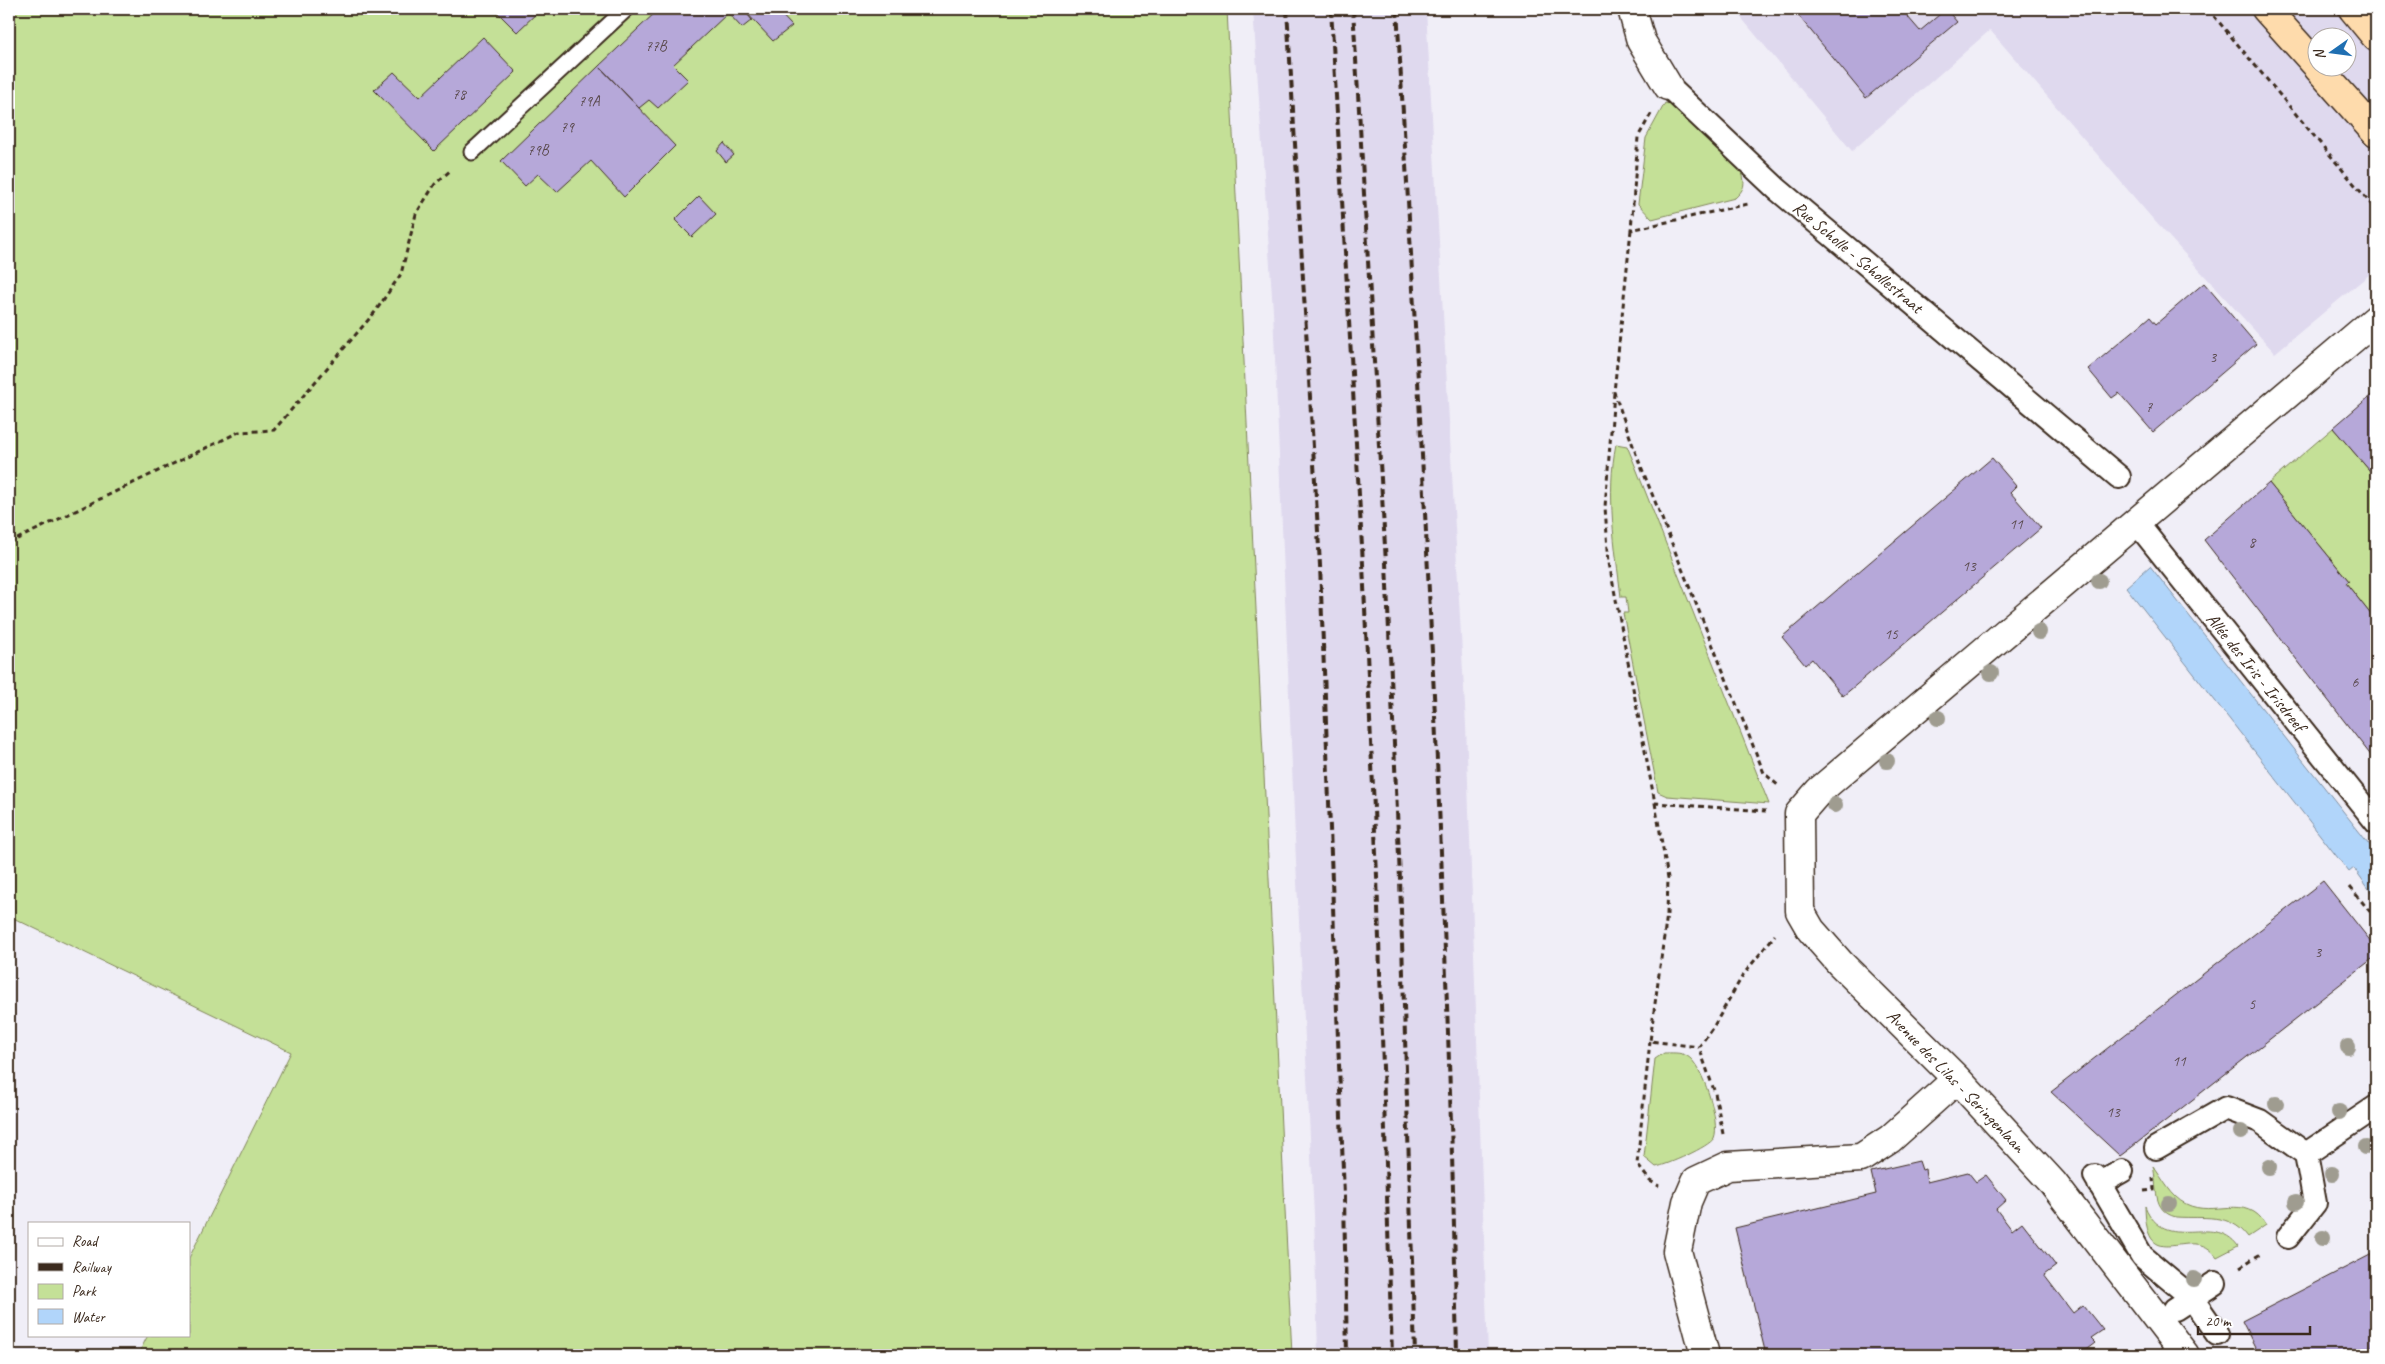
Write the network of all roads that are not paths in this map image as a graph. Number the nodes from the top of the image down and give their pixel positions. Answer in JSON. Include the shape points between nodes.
{"nodes":[{"id":1,"x":626,"y":9,"type":"edge"},
{"id":2,"x":1632,"y":9,"type":"edge"},
{"id":3,"x":2266,"y":9,"type":"edge"},
{"id":4,"x":2352,"y":9,"type":"edge"},
{"id":5,"x":2376,"y":38,"type":"edge"},
{"id":6,"x":2308,"y":56,"type":"edge"},
{"id":7,"x":2328,"y":78,"type":"edge"},
{"id":8,"x":1668,"y":86,"type":"joint"},
{"id":9,"x":2376,"y":133,"type":"edge"},
{"id":10,"x":472,"y":152,"type":"road end"},
{"id":11,"x":2376,"y":319,"type":"edge"},
{"id":12,"x":2119,"y":477,"type":"dead end"},
{"id":13,"x":2136,"y":522,"type":"junction"},
{"id":14,"x":2376,"y":822,"type":"edge"},
{"id":15,"x":1957,"y":1078,"type":"junction"},
{"id":16,"x":2376,"y":1107,"type":"edge"},
{"id":17,"x":2156,"y":1148,"type":"dead end"},
{"id":18,"x":2306,"y":1154,"type":"junction"},
{"id":19,"x":2110,"y":1183,"type":"dead end"},
{"id":20,"x":2288,"y":1237,"type":"dead end"},
{"id":21,"x":2215,"y":1283,"type":"dead end"},
{"id":22,"x":2183,"y":1303,"type":"junction"},
{"id":23,"x":2217,"y":1334,"type":"dead end"},
{"id":24,"x":1705,"y":1355,"type":"edge"},
{"id":25,"x":2185,"y":1355,"type":"edge"}],
"edges":[{"from":1,"to":10,"type":"lane"},
{"from":2,"to":8,"type":"street","name":"Rue Scholle - Schollestraat","via":[[1641,40]]},
{"from":3,"to":6,"type":"highway"},
{"from":4,"to":5,"type":"highway"},
{"from":7,"to":9,"type":"highway"},
{"from":8,"to":12,"type":"street","name":"Rue Scholle - Schollestraat","via":[[1777,189]]},
{"from":11,"to":13,"type":"street"},
{"from":13,"to":14,"type":"street","name":"Allée des Iris - Irisdreef"},
{"from":13,"to":15,"type":"street","name":"Avenue des Lilas - Seringenlaan","via":[[1819,791],[1799,814],[1800,911],[1811,930]]},
{"from":15,"to":24,"type":"street","via":[[1890,1140],[1861,1158],[1728,1166],[1696,1181],[1686,1202],[1677,1250]]},
{"from":15,"to":25,"type":"street","name":"Avenue des Lilas - Seringenlaan","via":[[2054,1183]]},
{"from":16,"to":18,"type":"street"},
{"from":17,"to":18,"type":"street","via":[[2226,1108],[2260,1121]]},
{"from":18,"to":20,"type":"street","via":[[2315,1203]]},
{"from":19,"to":22,"type":"street","via":[[2142,1256]]},
{"from":21,"to":22,"type":"street"},
{"from":22,"to":23,"type":"street"}]}
